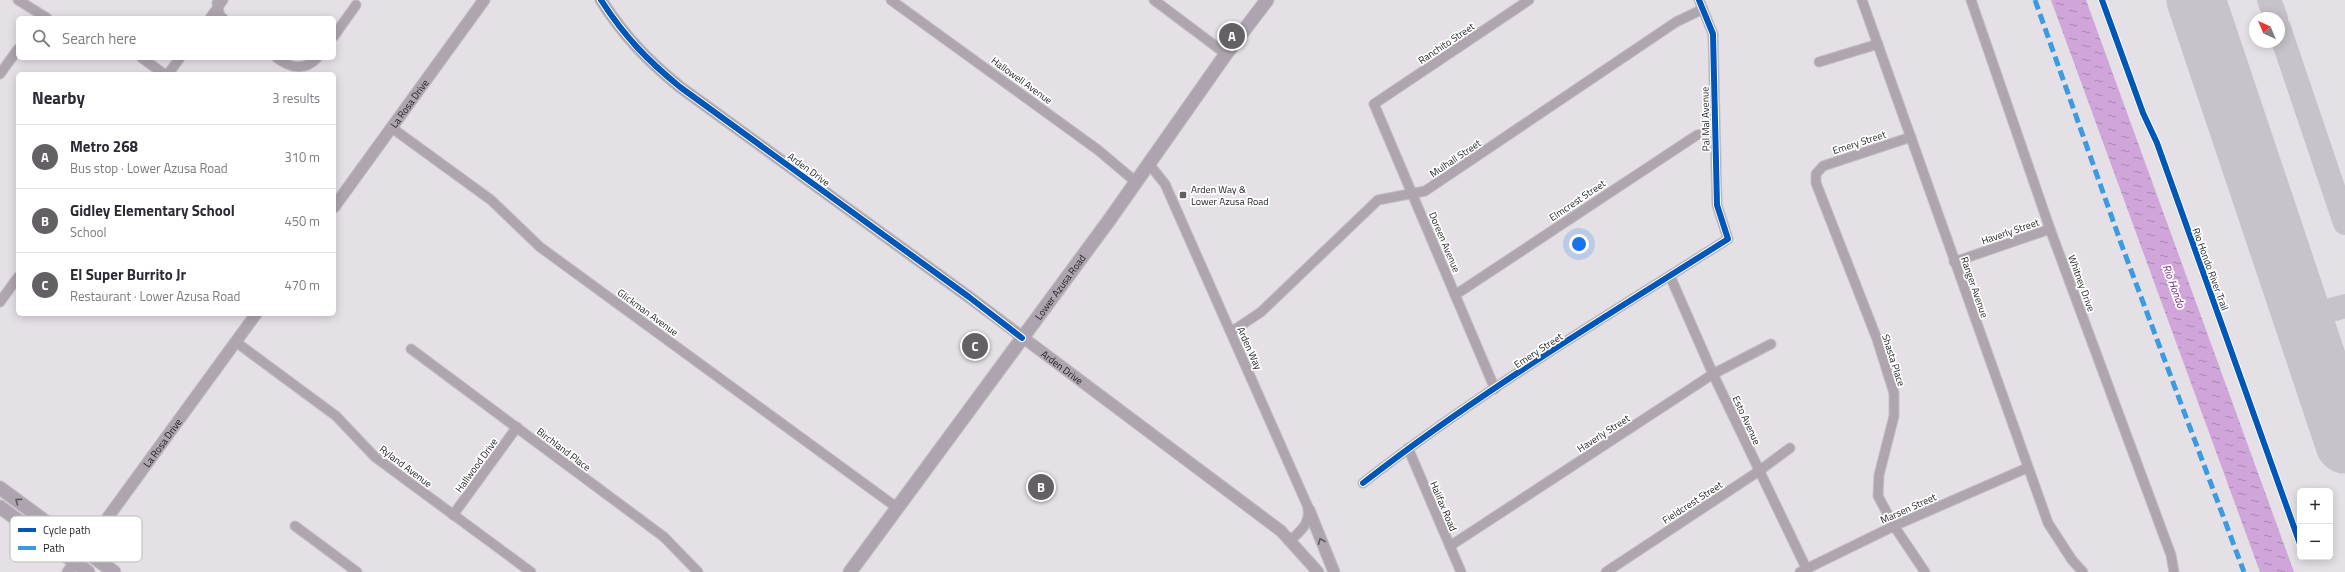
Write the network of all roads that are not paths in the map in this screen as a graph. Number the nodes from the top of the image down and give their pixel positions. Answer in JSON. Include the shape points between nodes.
{"nodes":[{"id":1,"x":18,"y":0,"type":"edge"},
{"id":2,"x":484,"y":0,"type":"edge"},
{"id":3,"x":601,"y":0,"type":"edge"},
{"id":4,"x":891,"y":0,"type":"edge"},
{"id":5,"x":1154,"y":0,"type":"edge"},
{"id":6,"x":1267,"y":0,"type":"edge"},
{"id":7,"x":1529,"y":0,"type":"edge"},
{"id":8,"x":1862,"y":0,"type":"edge"},
{"id":9,"x":1971,"y":0,"type":"edge"},
{"id":10,"x":219,"y":2,"type":"edge"},
{"id":11,"x":1701,"y":4,"type":"edge"},
{"id":12,"x":356,"y":5,"type":"dead end"},
{"id":13,"x":42,"y":16,"type":"edge"},
{"id":14,"x":211,"y":16,"type":"edge"},
{"id":15,"x":220,"y":16,"type":"edge"},
{"id":16,"x":336,"y":33,"type":"edge"},
{"id":17,"x":1878,"y":44,"type":"junction"},
{"id":18,"x":16,"y":52,"type":"edge"},
{"id":19,"x":1226,"y":54,"type":"junction"},
{"id":20,"x":145,"y":60,"type":"edge"},
{"id":21,"x":178,"y":60,"type":"edge"},
{"id":22,"x":280,"y":60,"type":"edge"},
{"id":23,"x":315,"y":60,"type":"edge"},
{"id":24,"x":1819,"y":62,"type":"dead end"},
{"id":25,"x":161,"y":72,"type":"edge"},
{"id":26,"x":170,"y":72,"type":"edge"},
{"id":27,"x":0,"y":74,"type":"edge"},
{"id":28,"x":1374,"y":104,"type":"joint"},
{"id":29,"x":392,"y":128,"type":"junction"},
{"id":30,"x":1715,"y":131,"type":"junction"},
{"id":31,"x":1911,"y":137,"type":"junction"},
{"id":32,"x":1149,"y":164,"type":"junction"},
{"id":33,"x":1816,"y":174,"type":"joint"},
{"id":34,"x":1136,"y":182,"type":"junction"},
{"id":35,"x":1412,"y":192,"type":"junction"},
{"id":36,"x":336,"y":204,"type":"edge"},
{"id":37,"x":2050,"y":229,"type":"junction"},
{"id":38,"x":1728,"y":239,"type":"joint"},
{"id":39,"x":1954,"y":262,"type":"junction"},
{"id":40,"x":1670,"y":276,"type":"junction"},
{"id":41,"x":16,"y":280,"type":"edge"},
{"id":42,"x":1455,"y":295,"type":"junction"},
{"id":43,"x":0,"y":302,"type":"edge"},
{"id":44,"x":255,"y":316,"type":"edge"},
{"id":45,"x":1231,"y":332,"type":"junction"},
{"id":46,"x":1022,"y":338,"type":"junction"},
{"id":47,"x":236,"y":342,"type":"junction"},
{"id":48,"x":1772,"y":344,"type":"dead end"},
{"id":49,"x":411,"y":349,"type":"dead end"},
{"id":50,"x":1713,"y":374,"type":"junction"},
{"id":51,"x":1495,"y":389,"type":"junction"},
{"id":52,"x":517,"y":427,"type":"junction"},
{"id":53,"x":1408,"y":448,"type":"junction"},
{"id":54,"x":1790,"y":448,"type":"dead end"},
{"id":55,"x":2026,"y":468,"type":"junction"},
{"id":56,"x":1759,"y":471,"type":"junction"},
{"id":57,"x":1363,"y":483,"type":"dead end"},
{"id":58,"x":0,"y":488,"type":"edge"},
{"id":59,"x":0,"y":507,"type":"edge"},
{"id":60,"x":896,"y":507,"type":"junction"},
{"id":61,"x":1308,"y":510,"type":"junction"},
{"id":62,"x":453,"y":515,"type":"junction"},
{"id":63,"x":11,"y":516,"type":"edge"},
{"id":64,"x":38,"y":516,"type":"edge"},
{"id":65,"x":107,"y":516,"type":"edge"},
{"id":66,"x":295,"y":526,"type":"dead end"},
{"id":67,"x":1894,"y":526,"type":"junction"},
{"id":68,"x":1290,"y":541,"type":"junction"},
{"id":69,"x":1450,"y":546,"type":"junction"},
{"id":70,"x":101,"y":562,"type":"edge"},
{"id":71,"x":71,"y":567,"type":"edge"},
{"id":72,"x":1805,"y":571,"type":"edge"},
{"id":73,"x":88,"y":572,"type":"edge"},
{"id":74,"x":114,"y":572,"type":"edge"},
{"id":75,"x":357,"y":572,"type":"edge"},
{"id":76,"x":531,"y":572,"type":"edge"},
{"id":77,"x":698,"y":572,"type":"edge"},
{"id":78,"x":850,"y":572,"type":"edge"},
{"id":79,"x":1318,"y":572,"type":"edge"},
{"id":80,"x":1334,"y":572,"type":"edge"},
{"id":81,"x":1460,"y":572,"type":"edge"},
{"id":82,"x":1606,"y":572,"type":"edge"},
{"id":83,"x":1925,"y":572,"type":"edge"},
{"id":84,"x":2083,"y":572,"type":"edge"},
{"id":85,"x":2174,"y":572,"type":"edge"}],
"edges":[{"from":1,"to":13,"type":"street"},
{"from":2,"to":29,"type":"street","name":"La Rosa Drive"},
{"from":3,"to":46,"type":"street","name":"Arden Drive","via":[[628,39],[649,62],[680,87]]},
{"from":4,"to":34,"type":"street","name":"Hallowell Avenue","via":[[1098,150]]},
{"from":5,"to":19,"type":"street"},
{"from":6,"to":19,"type":"main road","name":"Lower Azusa Road"},
{"from":7,"to":28,"type":"street","name":"Ranchito Street"},
{"from":8,"to":17,"type":"street","name":"Ranger Avenue"},
{"from":9,"to":37,"type":"street","name":"Whitney Drive"},
{"from":10,"to":14,"type":"street"},
{"from":10,"to":15,"type":"street"},
{"from":11,"to":30,"type":"street","name":"Pal Mal Avenue","via":[[1713,34]]},
{"from":11,"to":35,"type":"street","name":"Mulhall Street","via":[[1425,191]]},
{"from":12,"to":16,"type":"street"},
{"from":17,"to":24,"type":"street"},
{"from":17,"to":31,"type":"street","name":"Ranger Avenue"},
{"from":18,"to":27,"type":"street"},
{"from":19,"to":32,"type":"main road","name":"Lower Azusa Road"},
{"from":20,"to":25,"type":"street"},
{"from":21,"to":26,"type":"street"},
{"from":22,"to":23,"type":"street","via":[[292,67],[301,67]]},
{"from":28,"to":35,"type":"street","name":"Doreen Avenue"},
{"from":29,"to":36,"type":"street","name":"La Rosa Drive"},
{"from":29,"to":60,"type":"street","name":"Glickman Avenue","via":[[491,200],[540,247]]},
{"from":30,"to":38,"type":"street","name":"Pal Mal Avenue","via":[[1717,205]]},
{"from":30,"to":42,"type":"street","name":"Elmcrest Street","via":[[1697,135]]},
{"from":31,"to":33,"type":"street","name":"Emery Street","via":[[1830,163]]},
{"from":31,"to":39,"type":"street","name":"Ranger Avenue"},
{"from":32,"to":34,"type":"main road","name":"Lower Azusa Road"},
{"from":32,"to":45,"type":"street","name":"Arden Way","via":[[1165,184]]},
{"from":33,"to":67,"type":"street","name":"Shasta Place","via":[[1816,183],[1877,339],[1894,393],[1894,416],[1879,475],[1878,496]]},
{"from":34,"to":46,"type":"main road","name":"Lower Azusa Road"},
{"from":35,"to":42,"type":"street","name":"Doreen Avenue"},
{"from":35,"to":45,"type":"street","name":"Mulhall Street","via":[[1378,200],[1261,312]]},
{"from":37,"to":39,"type":"street","name":"Haverly Street"},
{"from":37,"to":85,"type":"street","name":"Whitney Drive","via":[[2171,555]]},
{"from":38,"to":40,"type":"street","name":"Emery Street"},
{"from":39,"to":55,"type":"street","name":"Ranger Avenue"},
{"from":40,"to":50,"type":"street","name":"Esto Avenue"},
{"from":40,"to":51,"type":"street","name":"Emery Street"},
{"from":41,"to":43,"type":"street"},
{"from":42,"to":51,"type":"street","name":"Doreen Avenue"},
{"from":44,"to":47,"type":"street","name":"La Rosa Drive"},
{"from":45,"to":61,"type":"street","name":"Arden Way"},
{"from":46,"to":60,"type":"main road","name":"Lower Azusa Road"},
{"from":46,"to":68,"type":"street","name":"Arden Drive","via":[[1280,530]]},
{"from":47,"to":62,"type":"street","name":"Ryland Avenue","via":[[336,416],[375,457]]},
{"from":47,"to":65,"type":"street","name":"La Rosa Drive"},
{"from":48,"to":50,"type":"street","name":"Haverly Street"},
{"from":49,"to":52,"type":"street","name":"Birchland Place"},
{"from":50,"to":56,"type":"street","name":"Esto Avenue"},
{"from":50,"to":69,"type":"street","name":"Haverly Street"},
{"from":51,"to":53,"type":"street","name":"Emery Street"},
{"from":52,"to":62,"type":"street","name":"Hallwood Drive"},
{"from":52,"to":77,"type":"street","name":"Birchland Place","via":[[664,537]]},
{"from":53,"to":57,"type":"street","name":"Emery Street"},
{"from":53,"to":69,"type":"street","name":"Halifax Road"},
{"from":54,"to":56,"type":"street","name":"Fieldcrest Street"},
{"from":55,"to":67,"type":"street","name":"Marsen Street"},
{"from":55,"to":84,"type":"street","name":"Ranger Avenue","via":[[2048,523]]},
{"from":56,"to":72,"type":"street","name":"Esto Avenue","via":[[1780,511]]},
{"from":56,"to":82,"type":"street","name":"Fieldcrest Street"},
{"from":64,"to":58,"type":"main road","one_way":true},
{"from":59,"to":63,"type":"main road"},
{"from":60,"to":78,"type":"main road","name":"Lower Azusa Road"},
{"from":61,"to":68,"type":"street","via":[[1309,519],[1305,526]]},
{"from":80,"to":61,"type":"street","one_way":true},
{"from":62,"to":76,"type":"street","name":"Ryland Avenue"},
{"from":66,"to":75,"type":"street"},
{"from":67,"to":72,"type":"street","name":"Marsen Street"},
{"from":67,"to":83,"type":"street","name":"Shasta Place"},
{"from":68,"to":79,"type":"street","name":"Arden Drive"},
{"from":69,"to":81,"type":"street","name":"Halifax Road"},
{"from":70,"to":74,"type":"main road"},
{"from":71,"to":73,"type":"main road"}]}
